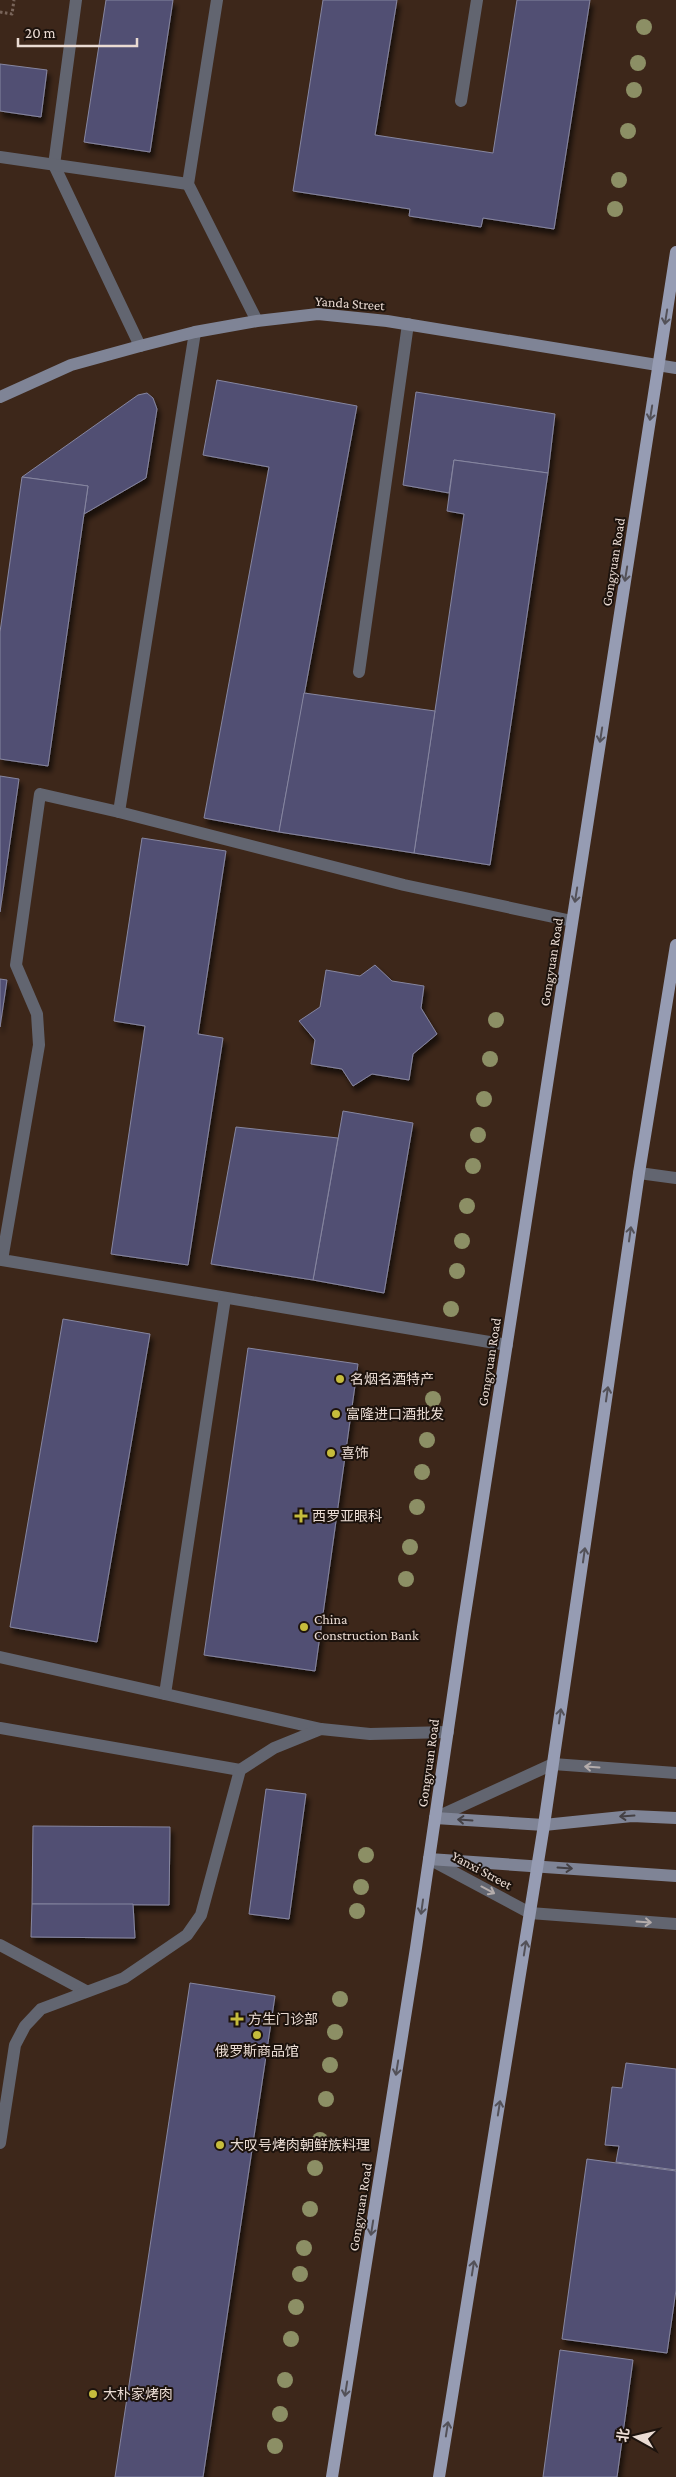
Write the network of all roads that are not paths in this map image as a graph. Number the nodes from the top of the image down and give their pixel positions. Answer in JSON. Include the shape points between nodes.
{"nodes":[{"id":1,"x":76,"y":0,"type":"edge"},
{"id":2,"x":217,"y":0,"type":"edge"},
{"id":3,"x":477,"y":0,"type":"edge"},
{"id":4,"x":461,"y":101,"type":"dead end"},
{"id":5,"x":0,"y":157,"type":"edge"},
{"id":6,"x":54,"y":165,"type":"junction"},
{"id":7,"x":188,"y":184,"type":"junction"},
{"id":8,"x":676,"y":252,"type":"edge"},
{"id":9,"x":257,"y":321,"type":"junction"},
{"id":10,"x":408,"y":324,"type":"junction"},
{"id":11,"x":195,"y":332,"type":"junction"},
{"id":12,"x":140,"y":346,"type":"junction"},
{"id":13,"x":658,"y":365,"type":"junction"},
{"id":14,"x":676,"y":368,"type":"edge"},
{"id":15,"x":0,"y":397,"type":"edge"},
{"id":16,"x":359,"y":672,"type":"dead end"},
{"id":17,"x":119,"y":812,"type":"junction"},
{"id":18,"x":572,"y":921,"type":"junction"},
{"id":19,"x":676,"y":945,"type":"edge"},
{"id":20,"x":639,"y":1173,"type":"junction"},
{"id":21,"x":676,"y":1178,"type":"edge"},
{"id":22,"x":225,"y":1298,"type":"junction"},
{"id":23,"x":507,"y":1345,"type":"junction"},
{"id":24,"x":0,"y":1657,"type":"edge"},
{"id":25,"x":165,"y":1694,"type":"junction"},
{"id":26,"x":0,"y":1728,"type":"edge"},
{"id":27,"x":321,"y":1729,"type":"junction"},
{"id":28,"x":448,"y":1732,"type":"junction"},
{"id":29,"x":553,"y":1764,"type":"junction"},
{"id":30,"x":240,"y":1770,"type":"junction"},
{"id":31,"x":676,"y":1773,"type":"edge"},
{"id":32,"x":435,"y":1818,"type":"junction"},
{"id":33,"x":676,"y":1818,"type":"edge"},
{"id":34,"x":544,"y":1825,"type":"junction"},
{"id":35,"x":430,"y":1859,"type":"junction"},
{"id":36,"x":538,"y":1866,"type":"junction"},
{"id":37,"x":676,"y":1876,"type":"edge"},
{"id":38,"x":530,"y":1913,"type":"junction"},
{"id":39,"x":676,"y":1924,"type":"edge"},
{"id":40,"x":0,"y":1945,"type":"edge"},
{"id":41,"x":86,"y":1991,"type":"junction"},
{"id":42,"x":0,"y":2143,"type":"edge"},
{"id":43,"x":332,"y":2477,"type":"edge"},
{"id":44,"x":440,"y":2477,"type":"edge"}],
"edges":[{"from":1,"to":6,"type":"street"},
{"from":2,"to":7,"type":"street"},
{"from":3,"to":4,"type":"street"},
{"from":5,"to":6,"type":"street"},
{"from":6,"to":7,"type":"street"},
{"from":6,"to":12,"type":"street"},
{"from":7,"to":9,"type":"street"},
{"from":8,"to":13,"type":"main road","name":"Gongyuan Road","one_way":true},
{"from":9,"to":10,"type":"main road","name":"Yanda Street","via":[[318,314]]},
{"from":9,"to":11,"type":"main road","name":"Yanda Street"},
{"from":10,"to":13,"type":"main road","name":"Yanda Street"},
{"from":10,"to":16,"type":"street"},
{"from":11,"to":12,"type":"main road","name":"Yanda Street"},
{"from":11,"to":17,"type":"street"},
{"from":12,"to":15,"type":"main road","name":"Yanda Street","via":[[71,365]]},
{"from":13,"to":14,"type":"main road","name":"Yanda Street"},
{"from":13,"to":18,"type":"main road","name":"Gongyuan Road","one_way":true},
{"from":17,"to":18,"type":"street","via":[[404,886]]},
{"from":17,"to":22,"type":"street","via":[[40,794],[16,965],[38,1014],[38,1045],[2,1260]]},
{"from":18,"to":23,"type":"main road","name":"Gongyuan Road"},
{"from":19,"to":20,"type":"main road"},
{"from":20,"to":21,"type":"street"},
{"from":29,"to":20,"type":"main road","one_way":true},
{"from":22,"to":23,"type":"street"},
{"from":22,"to":25,"type":"street"},
{"from":23,"to":28,"type":"main road","name":"Gongyuan Road"},
{"from":24,"to":25,"type":"street"},
{"from":25,"to":27,"type":"street"},
{"from":26,"to":30,"type":"street"},
{"from":27,"to":28,"type":"street","via":[[370,1734]]},
{"from":27,"to":30,"type":"street","via":[[274,1748]]},
{"from":28,"to":32,"type":"main road","name":"Gongyuan Road"},
{"from":31,"to":29,"type":"street","one_way":true},
{"from":29,"to":32,"type":"street"},
{"from":29,"to":34,"type":"main road"},
{"from":30,"to":41,"type":"street","via":[[197,1922],[187,1935],[124,1978]]},
{"from":34,"to":32,"type":"main road","one_way":true},
{"from":32,"to":35,"type":"main road","name":"Gongyuan Road"},
{"from":33,"to":34,"type":"main road","one_way":true,"via":[[632,1816]]},
{"from":34,"to":36,"type":"main road"},
{"from":35,"to":36,"type":"main road","name":"Yanxi Street"},
{"from":35,"to":38,"type":"street","name":"Yanxi Street","one_way":true},
{"from":35,"to":43,"type":"main road","name":"Gongyuan Road","one_way":true},
{"from":36,"to":37,"type":"main road","name":"Yanxi Street","one_way":true},
{"from":36,"to":38,"type":"main road"},
{"from":38,"to":39,"type":"street","name":"Yanxi Street","one_way":true},
{"from":44,"to":38,"type":"main road","one_way":true},
{"from":40,"to":41,"type":"street"},
{"from":41,"to":42,"type":"street","via":[[41,2009],[25,2026],[15,2045]]}]}
